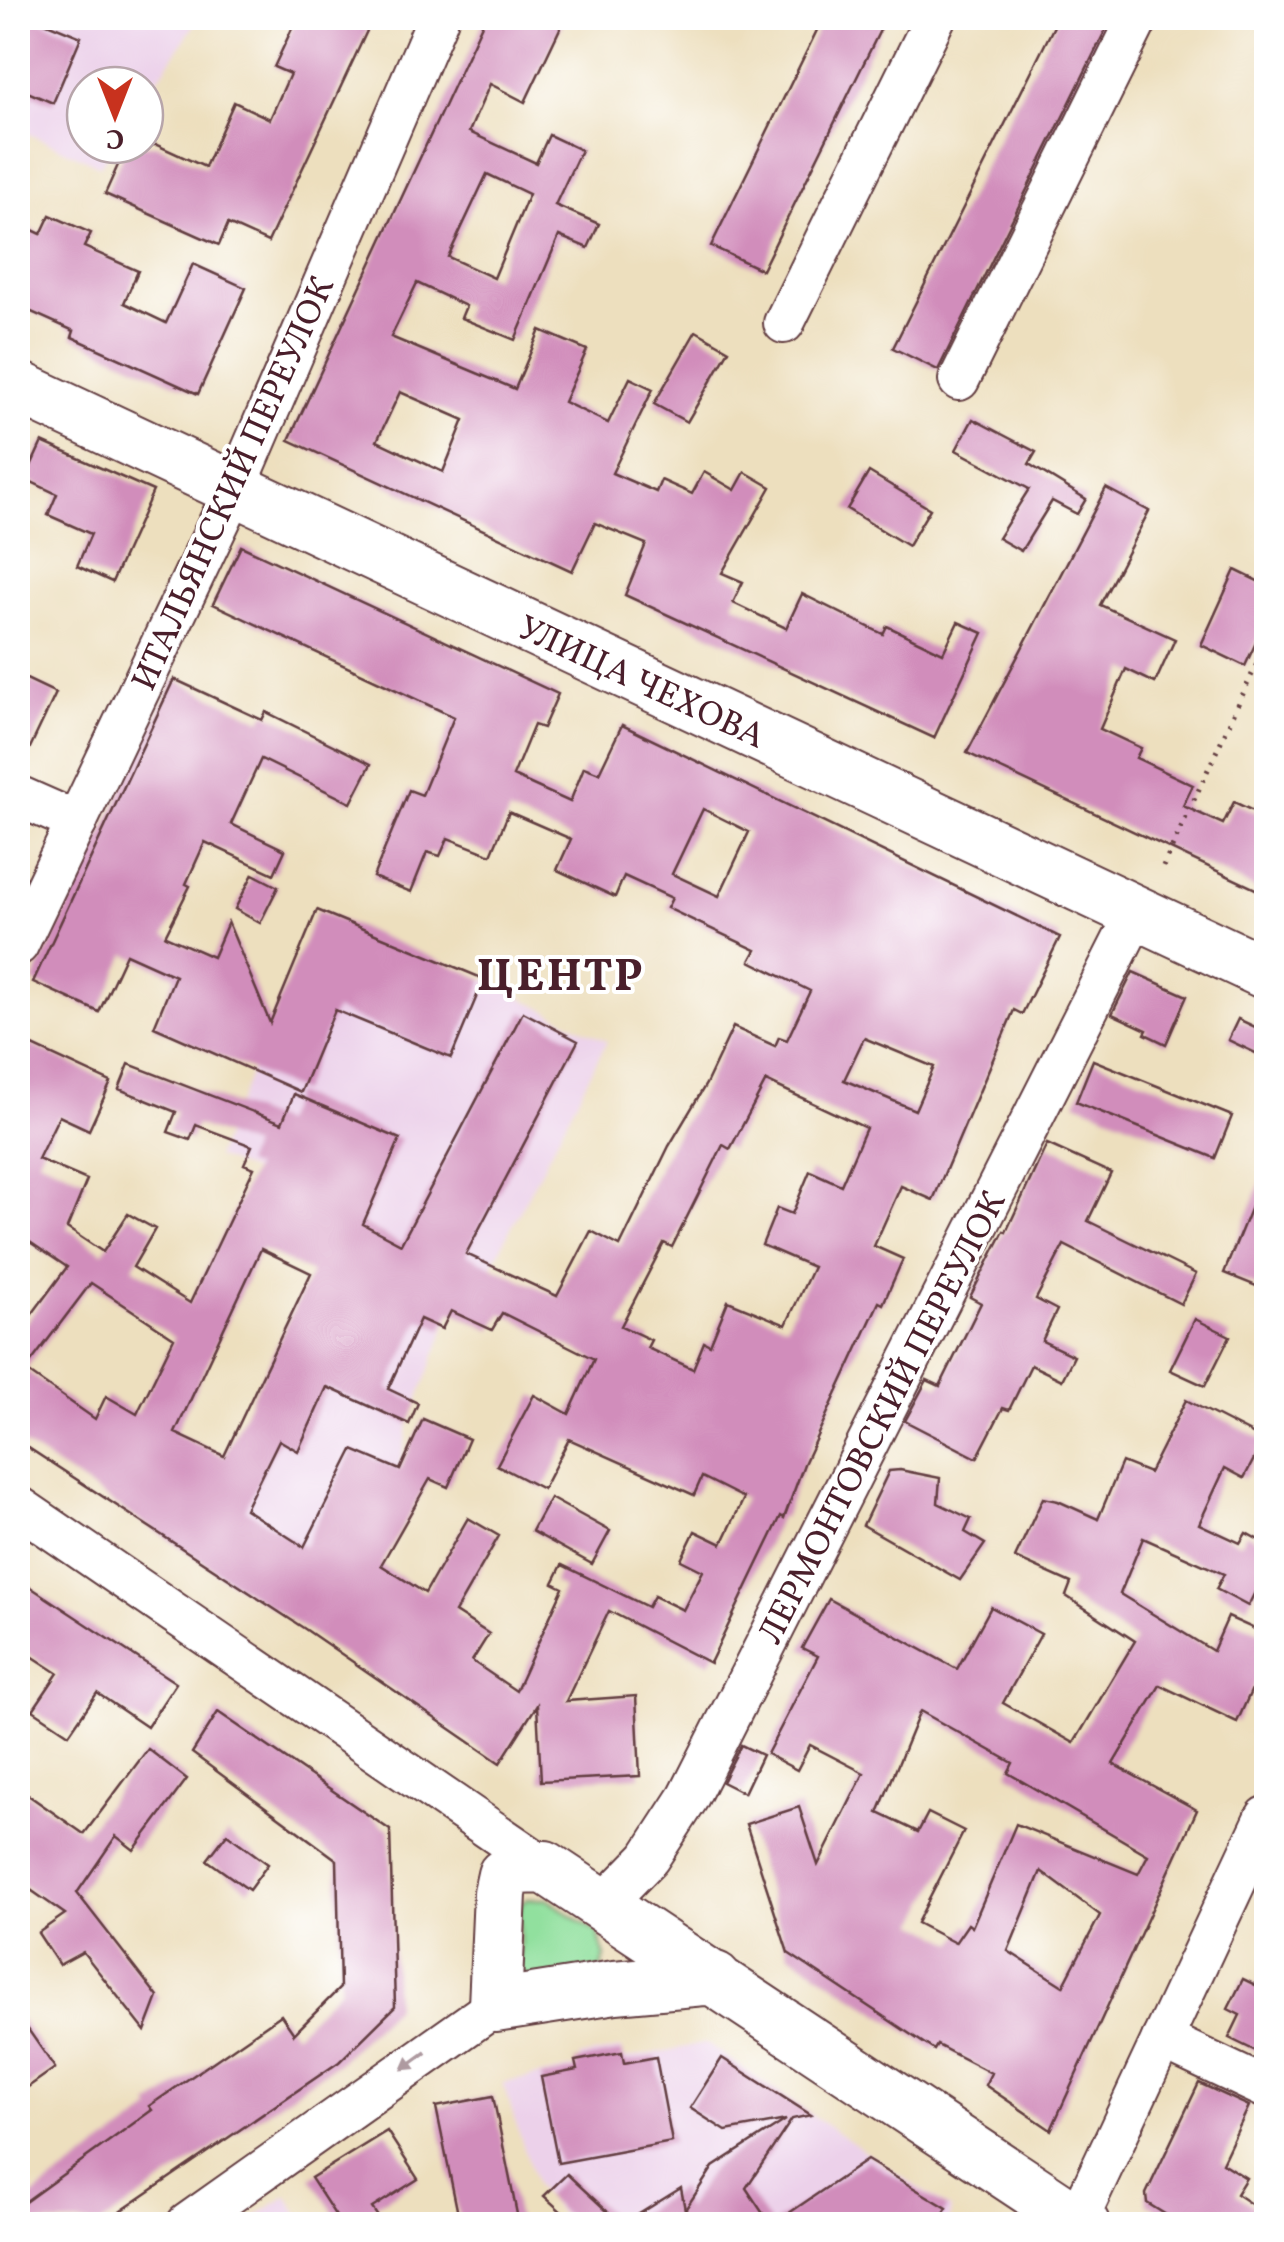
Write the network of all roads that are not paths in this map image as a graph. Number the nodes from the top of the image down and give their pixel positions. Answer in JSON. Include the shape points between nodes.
{"nodes":[{"id":1,"x":438,"y":18,"type":"edge"},
{"id":2,"x":935,"y":18,"type":"edge"},
{"id":3,"x":1138,"y":18,"type":"edge"},
{"id":4,"x":784,"y":323,"type":"dead end"},
{"id":5,"x":958,"y":380,"type":"dead end"},
{"id":6,"x":18,"y":387,"type":"edge"},
{"id":7,"x":236,"y":489,"type":"junction"},
{"id":8,"x":18,"y":796,"type":"edge"},
{"id":9,"x":77,"y":822,"type":"junction"},
{"id":10,"x":1136,"y":914,"type":"junction"},
{"id":11,"x":18,"y":945,"type":"edge"},
{"id":12,"x":1266,"y":973,"type":"edge"},
{"id":13,"x":18,"y":1506,"type":"edge"},
{"id":14,"x":1266,"y":1817,"type":"edge"},
{"id":15,"x":485,"y":1826,"type":"junction"},
{"id":16,"x":545,"y":1867,"type":"junction"},
{"id":17,"x":500,"y":1893,"type":"junction"},
{"id":18,"x":616,"y":1913,"type":"junction"},
{"id":19,"x":715,"y":1978,"type":"junction"},
{"id":20,"x":615,"y":1987,"type":"junction"},
{"id":21,"x":494,"y":2006,"type":"junction"},
{"id":22,"x":1162,"y":2040,"type":"junction"},
{"id":23,"x":1266,"y":2088,"type":"edge"},
{"id":24,"x":1077,"y":2223,"type":"edge"},
{"id":25,"x":187,"y":2224,"type":"edge"}],
"edges":[{"from":1,"to":7,"type":"street","name":"ИТАЛЬЯНСКИЙ ПЕРЕУЛОК"},
{"from":2,"to":4,"type":"street"},
{"from":3,"to":5,"type":"street"},
{"from":6,"to":7,"type":"main road","name":"УЛИЦА ЧЕХОВА"},
{"from":7,"to":9,"type":"street","name":"ИТАЛЬЯНСКИЙ ПЕРЕУЛОК"},
{"from":7,"to":10,"type":"main road","name":"УЛИЦА ЧЕХОВА"},
{"from":8,"to":9,"type":"street"},
{"from":9,"to":11,"type":"street","name":"ИТАЛЬЯНСКИЙ ПЕРЕУЛОК"},
{"from":10,"to":12,"type":"main road","name":"УЛИЦА ЧЕХОВА"},
{"from":10,"to":18,"type":"street","name":"ЛЕРМОНТОВСКИЙ ПЕРЕУЛОК","via":[[688,1798]]},
{"from":13,"to":15,"type":"street"},
{"from":14,"to":22,"type":"street"},
{"from":15,"to":16,"type":"street"},
{"from":15,"to":17,"type":"street"},
{"from":16,"to":17,"type":"main road","via":[[515,1868],[504,1875]]},
{"from":16,"to":18,"type":"main road"},
{"from":17,"to":21,"type":"main road"},
{"from":18,"to":19,"type":"main road"},
{"from":18,"to":20,"type":"main road","via":[[637,1956],[631,1975]]},
{"from":19,"to":20,"type":"main road"},
{"from":19,"to":24,"type":"main road"},
{"from":20,"to":21,"type":"main road"},
{"from":21,"to":25,"type":"street","one_way":true},
{"from":22,"to":23,"type":"street"},
{"from":22,"to":24,"type":"street"}]}
